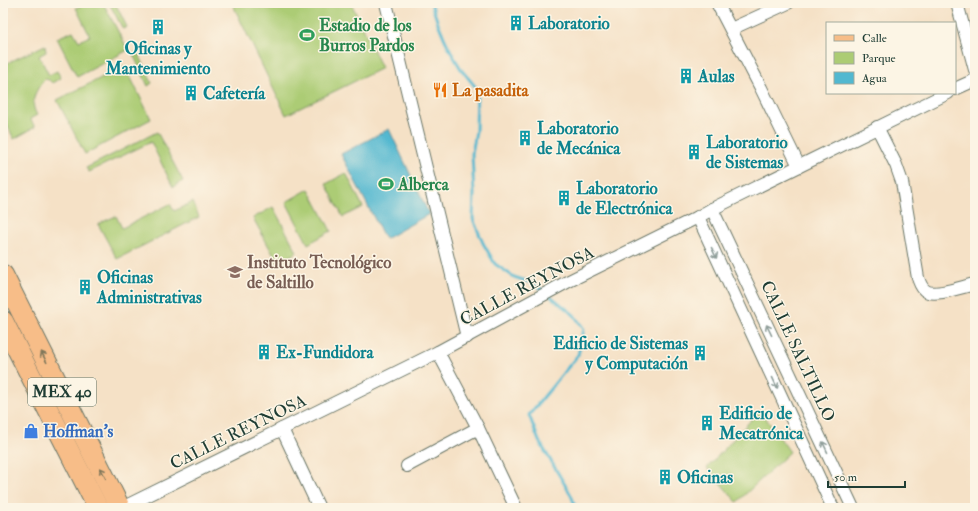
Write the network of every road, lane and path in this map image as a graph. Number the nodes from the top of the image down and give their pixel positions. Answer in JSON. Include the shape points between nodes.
{"nodes":[{"id":1,"x":386,"y":3,"type":"edge"},
{"id":2,"x":717,"y":3,"type":"edge"},
{"id":3,"x":788,"y":3,"type":"edge"},
{"id":4,"x":957,"y":3,"type":"edge"},
{"id":5,"x":731,"y":29,"type":"junction"},
{"id":6,"x":972,"y":48,"type":"edge"},
{"id":7,"x":975,"y":70,"type":"edge"},
{"id":8,"x":975,"y":80,"type":"edge"},
{"id":9,"x":956,"y":89,"type":"edge"},
{"id":10,"x":946,"y":94,"type":"edge"},
{"id":11,"x":877,"y":127,"type":"junction"},
{"id":12,"x":799,"y":166,"type":"junction"},
{"id":13,"x":712,"y":209,"type":"junction"},
{"id":14,"x":698,"y":217,"type":"junction"},
{"id":15,"x":3,"y":275,"type":"edge"},
{"id":16,"x":975,"y":284,"type":"edge"},
{"id":17,"x":3,"y":321,"type":"edge"},
{"id":18,"x":467,"y":337,"type":"junction"},
{"id":19,"x":9,"y":348,"type":"edge"},
{"id":20,"x":438,"y":352,"type":"junction"},
{"id":21,"x":478,"y":428,"type":"junction"},
{"id":22,"x":282,"y":429,"type":"junction"},
{"id":23,"x":407,"y":466,"type":"dead end"},
{"id":24,"x":514,"y":507,"type":"edge"},
{"id":25,"x":98,"y":508,"type":"edge"},
{"id":26,"x":121,"y":508,"type":"edge"},
{"id":27,"x":319,"y":508,"type":"edge"},
{"id":28,"x":833,"y":508,"type":"edge"},
{"id":29,"x":853,"y":508,"type":"edge"}],
"edges":[{"from":1,"to":18,"type":"street"},
{"from":2,"to":5,"type":"street"},
{"from":3,"to":5,"type":"street"},
{"from":4,"to":6,"type":"street"},
{"from":5,"to":12,"type":"street"},
{"from":6,"to":7,"type":"street"},
{"from":8,"to":9,"type":"street"},
{"from":10,"to":11,"type":"street","name":"CALLE REYNOSA"},
{"from":11,"to":12,"type":"street","name":"CALLE REYNOSA"},
{"from":11,"to":16,"type":"street","via":[[902,182],[918,278],[924,290],[937,293]]},
{"from":12,"to":13,"type":"street","name":"CALLE REYNOSA"},
{"from":13,"to":14,"type":"street","name":"CALLE REYNOSA"},
{"from":29,"to":13,"type":"street","name":"CALLE SALTILLO","one_way":true},
{"from":14,"to":18,"type":"street","name":"CALLE REYNOSA","via":[[567,282]]},
{"from":14,"to":28,"type":"street","name":"CALLE SALTILLO","one_way":true},
{"from":26,"to":15,"type":"main road","number":"MEX 40","one_way":true},
{"from":17,"to":19,"type":"main road","number":"MEX 40"},
{"from":18,"to":20,"type":"street","name":"CALLE REYNOSA"},
{"from":19,"to":25,"type":"main road","number":"MEX 40"},
{"from":20,"to":21,"type":"street"},
{"from":20,"to":22,"type":"street","name":"CALLE REYNOSA"},
{"from":21,"to":23,"type":"street"},
{"from":21,"to":24,"type":"street"},
{"from":22,"to":26,"type":"street","name":"CALLE REYNOSA"},
{"from":22,"to":27,"type":"street"}]}
